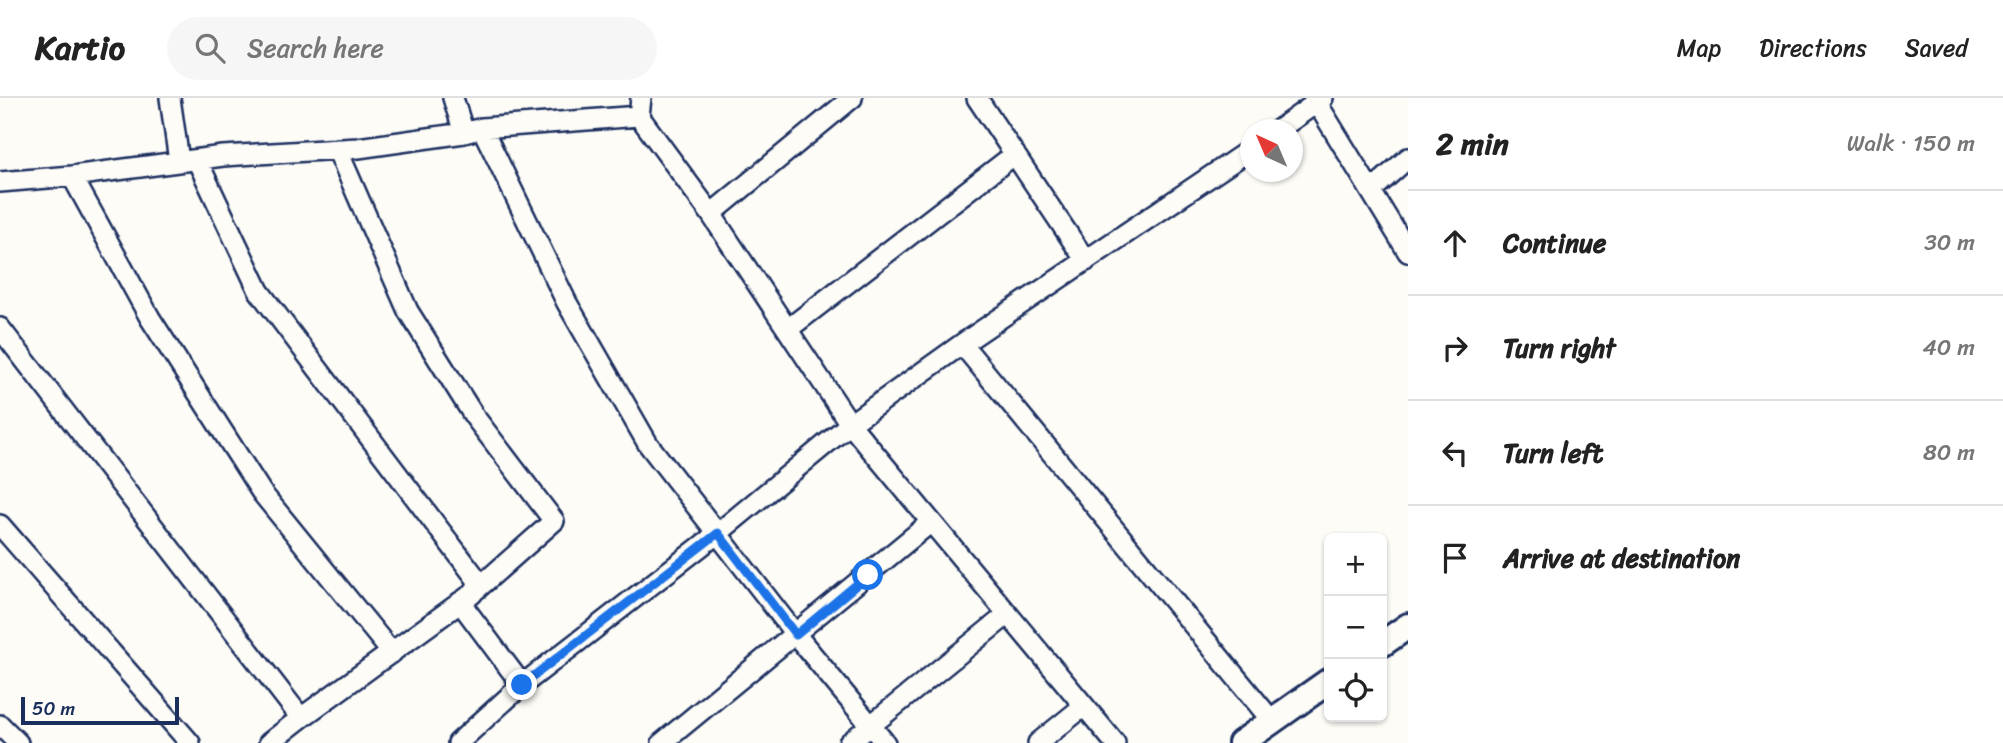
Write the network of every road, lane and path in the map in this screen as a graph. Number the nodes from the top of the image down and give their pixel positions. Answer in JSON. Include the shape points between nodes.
{"nodes":[{"id":1,"x":170,"y":98,"type":"edge"},
{"id":2,"x":453,"y":98,"type":"edge"},
{"id":3,"x":852,"y":98,"type":"edge"},
{"id":4,"x":977,"y":98,"type":"edge"},
{"id":5,"x":1318,"y":100,"type":"edge"},
{"id":6,"x":640,"y":102,"type":"edge"},
{"id":7,"x":1293,"y":119,"type":"edge"},
{"id":8,"x":473,"y":130,"type":"junction"},
{"id":9,"x":338,"y":149,"type":"junction"},
{"id":10,"x":1015,"y":154,"type":"junction"},
{"id":11,"x":1240,"y":156,"type":"edge"},
{"id":12,"x":1408,"y":158,"type":"edge"},
{"id":13,"x":188,"y":160,"type":"junction"},
{"id":14,"x":72,"y":176,"type":"junction"},
{"id":15,"x":0,"y":182,"type":"edge"},
{"id":16,"x":1371,"y":191,"type":"junction"},
{"id":17,"x":711,"y":214,"type":"junction"},
{"id":18,"x":1408,"y":252,"type":"edge"},
{"id":19,"x":1086,"y":261,"type":"junction"},
{"id":20,"x":0,"y":328,"type":"edge"},
{"id":21,"x":788,"y":329,"type":"junction"},
{"id":22,"x":962,"y":344,"type":"junction"},
{"id":23,"x":850,"y":424,"type":"junction"},
{"id":24,"x":931,"y":522,"type":"junction"},
{"id":25,"x":0,"y":525,"type":"edge"},
{"id":26,"x":718,"y":533,"type":"junction"},
{"id":27,"x":477,"y":589,"type":"junction"},
{"id":28,"x":460,"y":602,"type":"junction"},
{"id":29,"x":1008,"y":614,"type":"junction"},
{"id":30,"x":1408,"y":626,"type":"edge"},
{"id":31,"x":796,"y":635,"type":"junction"},
{"id":32,"x":1387,"y":641,"type":"edge"},
{"id":33,"x":392,"y":653,"type":"junction"},
{"id":34,"x":522,"y":685,"type":"junction"},
{"id":35,"x":1324,"y":685,"type":"edge"},
{"id":36,"x":1084,"y":706,"type":"junction"},
{"id":37,"x":301,"y":718,"type":"junction"},
{"id":38,"x":1272,"y":722,"type":"junction"},
{"id":39,"x":0,"y":725,"type":"edge"},
{"id":40,"x":871,"y":726,"type":"junction"},
{"id":41,"x":18,"y":743,"type":"edge"},
{"id":42,"x":190,"y":743,"type":"edge"},
{"id":43,"x":269,"y":743,"type":"edge"},
{"id":44,"x":458,"y":743,"type":"edge"},
{"id":45,"x":662,"y":743,"type":"edge"},
{"id":46,"x":849,"y":743,"type":"edge"},
{"id":47,"x":885,"y":743,"type":"edge"},
{"id":48,"x":1038,"y":743,"type":"edge"},
{"id":49,"x":1115,"y":743,"type":"edge"},
{"id":50,"x":1241,"y":743,"type":"edge"}],
"edges":[{"from":1,"to":13,"type":"street"},
{"from":2,"to":8,"type":"street"},
{"from":3,"to":17,"type":"street"},
{"from":4,"to":10,"type":"street"},
{"from":5,"to":7,"type":"street"},
{"from":5,"to":16,"type":"street"},
{"from":6,"to":8,"type":"street"},
{"from":6,"to":17,"type":"street"},
{"from":8,"to":9,"type":"street"},
{"from":8,"to":26,"type":"street","via":[[648,444]]},
{"from":9,"to":13,"type":"street"},
{"from":9,"to":27,"type":"street","via":[[408,311],[474,416],[554,521]]},
{"from":10,"to":19,"type":"street"},
{"from":10,"to":21,"type":"street"},
{"from":11,"to":19,"type":"street"},
{"from":12,"to":16,"type":"street"},
{"from":13,"to":14,"type":"street"},
{"from":13,"to":27,"type":"street","via":[[258,291],[476,578]]},
{"from":14,"to":15,"type":"street"},
{"from":14,"to":33,"type":"street","via":[[149,318],[262,493]]},
{"from":16,"to":18,"type":"street"},
{"from":17,"to":21,"type":"street"},
{"from":19,"to":22,"type":"street"},
{"from":20,"to":37,"type":"street"},
{"from":21,"to":23,"type":"street"},
{"from":22,"to":23,"type":"street"},
{"from":22,"to":38,"type":"street"},
{"from":23,"to":24,"type":"street"},
{"from":23,"to":26,"type":"street"},
{"from":24,"to":29,"type":"street"},
{"from":24,"to":31,"type":"street"},
{"from":25,"to":42,"type":"street"},
{"from":26,"to":31,"type":"street"},
{"from":26,"to":34,"type":"street"},
{"from":27,"to":28,"type":"street"},
{"from":28,"to":33,"type":"street"},
{"from":28,"to":34,"type":"street"},
{"from":29,"to":36,"type":"street"},
{"from":29,"to":40,"type":"street"},
{"from":30,"to":32,"type":"street"},
{"from":31,"to":40,"type":"street"},
{"from":31,"to":45,"type":"street"},
{"from":33,"to":37,"type":"street"},
{"from":34,"to":44,"type":"street"},
{"from":35,"to":38,"type":"street"},
{"from":36,"to":48,"type":"street"},
{"from":36,"to":49,"type":"street"},
{"from":37,"to":43,"type":"street"},
{"from":38,"to":50,"type":"street"},
{"from":39,"to":41,"type":"street"},
{"from":40,"to":46,"type":"street"},
{"from":40,"to":47,"type":"street"}]}
